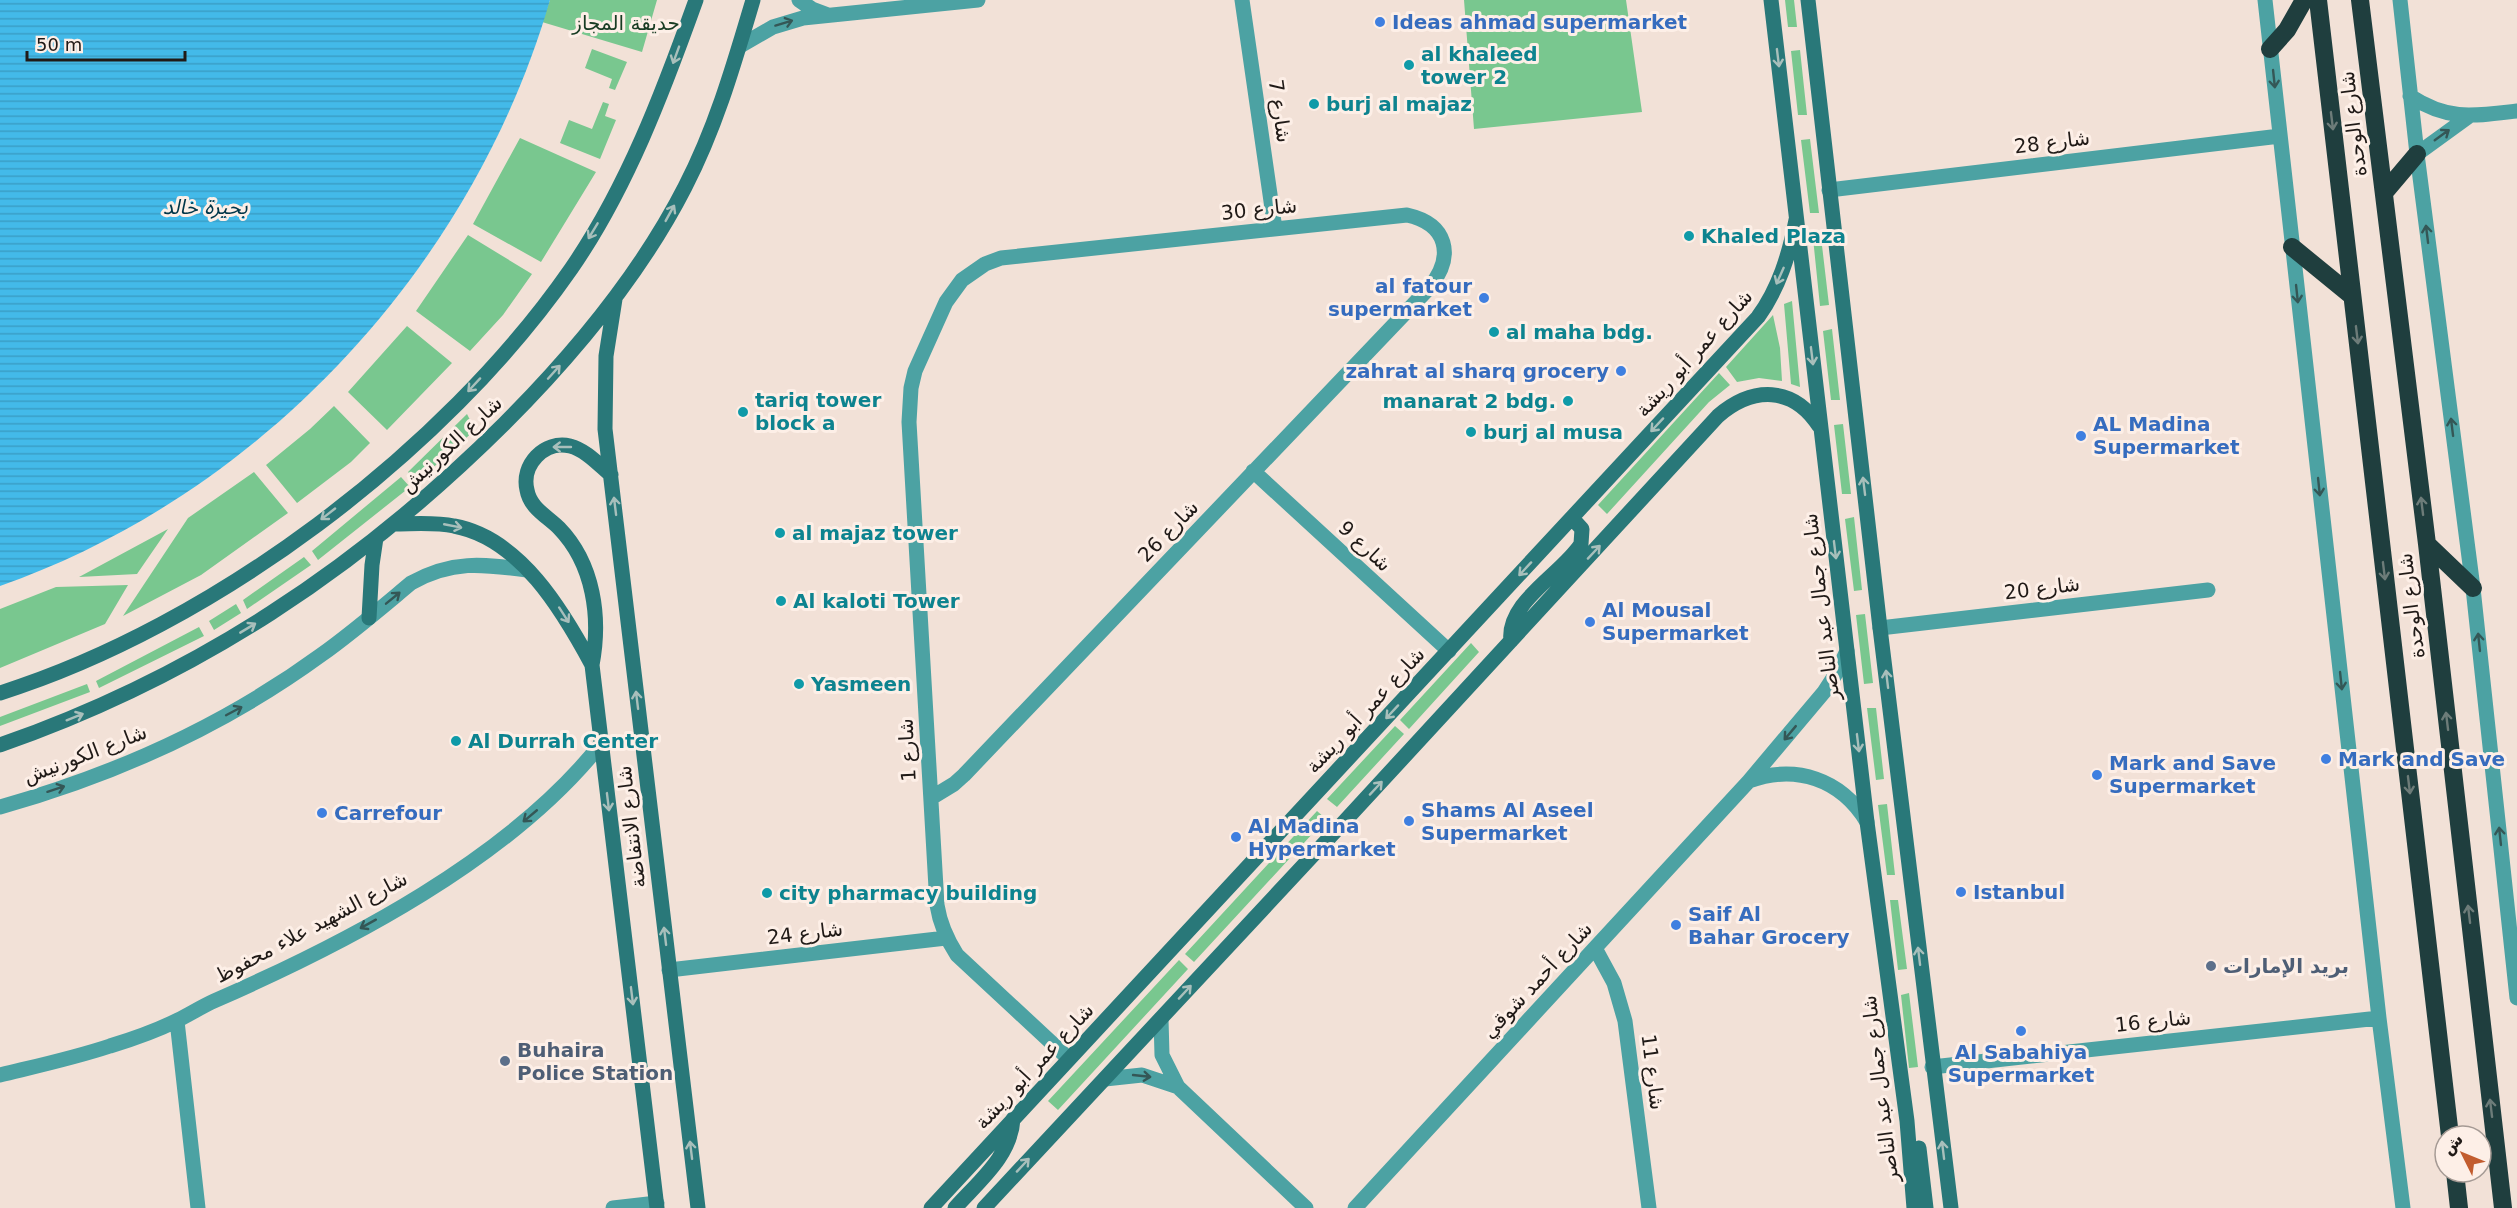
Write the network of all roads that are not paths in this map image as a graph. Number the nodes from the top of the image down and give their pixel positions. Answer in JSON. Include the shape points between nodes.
{"nodes":[{"id":1,"x":696,"y":0,"type":"edge"},
{"id":2,"x":753,"y":0,"type":"edge"},
{"id":3,"x":799,"y":0,"type":"edge"},
{"id":4,"x":978,"y":0,"type":"edge"},
{"id":5,"x":1242,"y":0,"type":"edge"},
{"id":6,"x":1771,"y":0,"type":"edge"},
{"id":7,"x":1808,"y":0,"type":"edge"},
{"id":8,"x":2265,"y":0,"type":"edge"},
{"id":9,"x":2304,"y":0,"type":"edge"},
{"id":10,"x":2318,"y":0,"type":"edge"},
{"id":11,"x":2360,"y":0,"type":"edge"},
{"id":12,"x":2400,"y":0,"type":"edge"},
{"id":13,"x":834,"y":16,"type":"junction"},
{"id":14,"x":740,"y":46,"type":"junction"},
{"id":15,"x":2270,"y":49,"type":"junction"},
{"id":16,"x":2410,"y":96,"type":"junction"},
{"id":17,"x":2517,"y":111,"type":"edge"},
{"id":18,"x":2468,"y":117,"type":"junction"},
{"id":19,"x":2280,"y":136,"type":"junction"},
{"id":20,"x":2417,"y":154,"type":"junction"},
{"id":21,"x":1829,"y":190,"type":"junction"},
{"id":22,"x":2384,"y":193,"type":"junction"},
{"id":23,"x":1796,"y":220,"type":"junction"},
{"id":24,"x":1275,"y":229,"type":"junction"},
{"id":25,"x":2292,"y":247,"type":"junction"},
{"id":26,"x":1018,"y":256,"type":"joint"},
{"id":27,"x":1430,"y":287,"type":"joint"},
{"id":28,"x":2352,"y":296,"type":"junction"},
{"id":29,"x":615,"y":297,"type":"junction"},
{"id":30,"x":1821,"y":429,"type":"junction"},
{"id":31,"x":1253,"y":471,"type":"junction"},
{"id":32,"x":611,"y":475,"type":"junction"},
{"id":33,"x":1572,"y":518,"type":"junction"},
{"id":34,"x":394,"y":524,"type":"junction"},
{"id":35,"x":376,"y":538,"type":"junction"},
{"id":36,"x":2427,"y":544,"type":"junction"},
{"id":37,"x":527,"y":570,"type":"junction"},
{"id":38,"x":2473,"y":588,"type":"junction"},
{"id":39,"x":2208,"y":591,"type":"dead end"},
{"id":40,"x":369,"y":618,"type":"junction"},
{"id":41,"x":1880,"y":628,"type":"junction"},
{"id":42,"x":1511,"y":641,"type":"junction"},
{"id":43,"x":1449,"y":651,"type":"junction"},
{"id":44,"x":1847,"y":651,"type":"junction"},
{"id":45,"x":592,"y":665,"type":"junction"},
{"id":46,"x":0,"y":693,"type":"edge"},
{"id":47,"x":0,"y":745,"type":"edge"},
{"id":48,"x":600,"y":745,"type":"junction"},
{"id":49,"x":1749,"y":781,"type":"junction"},
{"id":50,"x":931,"y":798,"type":"junction"},
{"id":51,"x":0,"y":807,"type":"edge"},
{"id":52,"x":1867,"y":822,"type":"junction"},
{"id":53,"x":946,"y":938,"type":"junction"},
{"id":54,"x":1594,"y":948,"type":"junction"},
{"id":55,"x":669,"y":970,"type":"junction"},
{"id":56,"x":2517,"y":998,"type":"edge"},
{"id":57,"x":2379,"y":1018,"type":"junction"},
{"id":58,"x":1161,"y":1019,"type":"junction"},
{"id":59,"x":177,"y":1021,"type":"junction"},
{"id":60,"x":1069,"y":1059,"type":"junction"},
{"id":61,"x":1932,"y":1067,"type":"junction"},
{"id":62,"x":0,"y":1075,"type":"edge"},
{"id":63,"x":1105,"y":1079,"type":"junction"},
{"id":64,"x":1178,"y":1087,"type":"junction"},
{"id":65,"x":1013,"y":1119,"type":"junction"},
{"id":66,"x":1907,"y":1121,"type":"junction"},
{"id":67,"x":2450,"y":1124,"type":"edge"},
{"id":68,"x":2456,"y":1184,"type":"edge"},
{"id":69,"x":657,"y":1205,"type":"edge"},
{"id":70,"x":198,"y":1208,"type":"edge"},
{"id":71,"x":613,"y":1208,"type":"edge"},
{"id":72,"x":698,"y":1208,"type":"edge"},
{"id":73,"x":931,"y":1208,"type":"edge"},
{"id":74,"x":956,"y":1208,"type":"edge"},
{"id":75,"x":984,"y":1208,"type":"edge"},
{"id":76,"x":1306,"y":1208,"type":"edge"},
{"id":77,"x":1355,"y":1208,"type":"edge"},
{"id":78,"x":1649,"y":1208,"type":"edge"},
{"id":79,"x":1914,"y":1208,"type":"edge"},
{"id":80,"x":1926,"y":1208,"type":"edge"},
{"id":81,"x":1951,"y":1208,"type":"edge"},
{"id":82,"x":2403,"y":1208,"type":"edge"},
{"id":83,"x":2459,"y":1208,"type":"edge"},
{"id":84,"x":2503,"y":1208,"type":"edge"}],
"edges":[{"from":1,"to":46,"type":"street","name":"شارع الكورنيش","one_way":true,"via":[[649,123],[600,220],[539,311],[467,393],[379,474],[307,531],[227,586],[98,655]]},
{"from":2,"to":14,"type":"street","name":"شارع الكورنيش"},
{"from":3,"to":13,"type":"street"},
{"from":4,"to":13,"type":"street"},
{"from":5,"to":24,"type":"street","name":"شارع 7"},
{"from":6,"to":23,"type":"street","name":"شارع جمال عبد الناصر","one_way":true},
{"from":7,"to":21,"type":"street"},
{"from":8,"to":15,"type":"street"},
{"from":9,"to":15,"type":"highway","via":[[2287,30]]},
{"from":10,"to":28,"type":"highway","name":"شارع الوحدة","one_way":true},
{"from":11,"to":22,"type":"highway","name":"شارع الوحدة"},
{"from":12,"to":16,"type":"street"},
{"from":14,"to":13,"type":"street","one_way":true,"via":[[788,22]]},
{"from":29,"to":14,"type":"street","name":"شارع الكورنيش","one_way":true,"via":[[685,188],[720,110]]},
{"from":15,"to":19,"type":"street","one_way":true},
{"from":16,"to":18,"type":"street","via":[[2443,113]]},
{"from":16,"to":20,"type":"street"},
{"from":17,"to":18,"type":"street"},
{"from":20,"to":18,"type":"street","one_way":true},
{"from":19,"to":21,"type":"street","name":"شارع 28"},
{"from":19,"to":25,"type":"street"},
{"from":20,"to":22,"type":"highway"},
{"from":38,"to":20,"type":"street","one_way":true},
{"from":41,"to":21,"type":"street","one_way":true},
{"from":36,"to":22,"type":"highway","name":"شارع الوحدة","one_way":true},
{"from":23,"to":30,"type":"street","name":"شارع جمال عبد الناصر","one_way":true},
{"from":23,"to":33,"type":"street","name":"شارع عمر أبو ريشة","one_way":true,"via":[[1786,261],[1758,316]]},
{"from":24,"to":26,"type":"street","name":"شارع 30"},
{"from":24,"to":27,"type":"street","name":"شارع 30","via":[[1407,215],[1421,218],[1438,233],[1445,255],[1443,267]]},
{"from":25,"to":28,"type":"highway"},
{"from":25,"to":57,"type":"street","one_way":true},
{"from":26,"to":50,"type":"street","name":"شارع 1","via":[[985,264],[962,280],[921,354],[912,388],[909,422]]},
{"from":27,"to":31,"type":"street","name":"شارع 26"},
{"from":28,"to":67,"type":"highway","name":"شارع الوحدة","one_way":true},
{"from":29,"to":32,"type":"street","name":"شارع الانتفاضة","via":[[604,405]]},
{"from":34,"to":29,"type":"street","name":"شارع الكورنيش","one_way":true,"via":[[455,472],[530,398]]},
{"from":42,"to":30,"type":"street","one_way":true,"via":[[1730,406],[1756,395],[1785,397],[1806,409]]},
{"from":30,"to":44,"type":"street","name":"شارع جمال عبد الناصر","one_way":true},
{"from":31,"to":43,"type":"street","name":"شارع 9"},
{"from":31,"to":50,"type":"street","name":"شارع 26","via":[[964,776]]},
{"from":32,"to":45,"type":"street","one_way":true,"via":[[580,450],[562,445],[537,455],[525,479],[533,505],[568,538],[586,571],[595,608]]},
{"from":55,"to":32,"type":"street","name":"شارع الانتفاضة","one_way":true},
{"from":33,"to":42,"type":"street","via":[[1582,529],[1581,544],[1519,609],[1511,624]]},
{"from":33,"to":43,"type":"street","name":"شارع عمر أبو ريشة","one_way":true},
{"from":34,"to":35,"type":"street","name":"شارع الكورنيش"},
{"from":34,"to":37,"type":"street","name":"شارع الانتفاضة","one_way":true,"via":[[438,524],[470,530],[499,545]]},
{"from":35,"to":40,"type":"street"},
{"from":47,"to":35,"type":"street","name":"شارع الكورنيش","one_way":true,"via":[[99,707],[205,654],[265,617]]},
{"from":36,"to":38,"type":"highway"},
{"from":84,"to":36,"type":"highway","name":"شارع الوحدة","one_way":true},
{"from":40,"to":37,"type":"street","name":"شارع الكورنيش","one_way":true,"via":[[411,584],[438,570],[468,564]]},
{"from":37,"to":45,"type":"street","name":"شارع الانتفاضة","one_way":true,"via":[[564,614]]},
{"from":56,"to":38,"type":"street","one_way":true},
{"from":39,"to":41,"type":"street","name":"شارع 20"},
{"from":51,"to":40,"type":"street","name":"شارع الكورنيش","one_way":true,"via":[[82,781],[191,734],[310,663]]},
{"from":61,"to":41,"type":"street","one_way":true},
{"from":58,"to":42,"type":"street","one_way":true},
{"from":43,"to":60,"type":"street","name":"شارع عمر أبو ريشة","one_way":true},
{"from":44,"to":49,"type":"street","name":"شارع أحمد شوقي","one_way":true,"via":[[1824,692]]},
{"from":44,"to":52,"type":"street","name":"شارع جمال عبد الناصر","one_way":true},
{"from":45,"to":48,"type":"street","name":"شارع الانتفاضة"},
{"from":48,"to":59,"type":"street","name":"شارع الشهيد علاء محفوظ","one_way":true,"via":[[551,799],[460,869],[343,939]]},
{"from":48,"to":69,"type":"street","name":"شارع الانتفاضة","one_way":true},
{"from":49,"to":52,"type":"street","via":[[1781,773],[1813,777],[1840,790]]},
{"from":49,"to":54,"type":"street","name":"شارع أحمد شوقي"},
{"from":50,"to":53,"type":"street","name":"شارع 1","via":[[937,905]]},
{"from":52,"to":66,"type":"street","name":"شارع جمال عبد الناصر"},
{"from":53,"to":55,"type":"street","name":"شارع 24"},
{"from":53,"to":60,"type":"street","name":"شارع 1","via":[[971,969]]},
{"from":54,"to":77,"type":"street","name":"شارع أحمد شوقي"},
{"from":54,"to":78,"type":"street","name":"شارع 11","via":[[1614,983],[1625,1021]]},
{"from":72,"to":55,"type":"street","name":"شارع الانتفاضة","one_way":true},
{"from":57,"to":61,"type":"street","name":"شارع 16"},
{"from":57,"to":82,"type":"street"},
{"from":58,"to":63,"type":"street"},
{"from":58,"to":64,"type":"street","via":[[1162,1055]]},
{"from":59,"to":62,"type":"street","name":"شارع الشهيد علاء محفوظ","via":[[108,1047]]},
{"from":59,"to":70,"type":"street"},
{"from":60,"to":65,"type":"street","name":"شارع عمر أبو ريشة"},
{"from":81,"to":61,"type":"street","one_way":true},
{"from":63,"to":64,"type":"street","one_way":true,"via":[[1142,1076]]},
{"from":75,"to":63,"type":"street","one_way":true},
{"from":64,"to":76,"type":"street"},
{"from":65,"to":73,"type":"street","name":"شارع عمر أبو ريشة"},
{"from":65,"to":74,"type":"street","via":[[1005,1150]]},
{"from":66,"to":79,"type":"street","name":"شارع جمال عبد الناصر"},
{"from":66,"to":80,"type":"street","via":[[1919,1146]]},
{"from":68,"to":83,"type":"highway"},
{"from":69,"to":71,"type":"street"}]}
